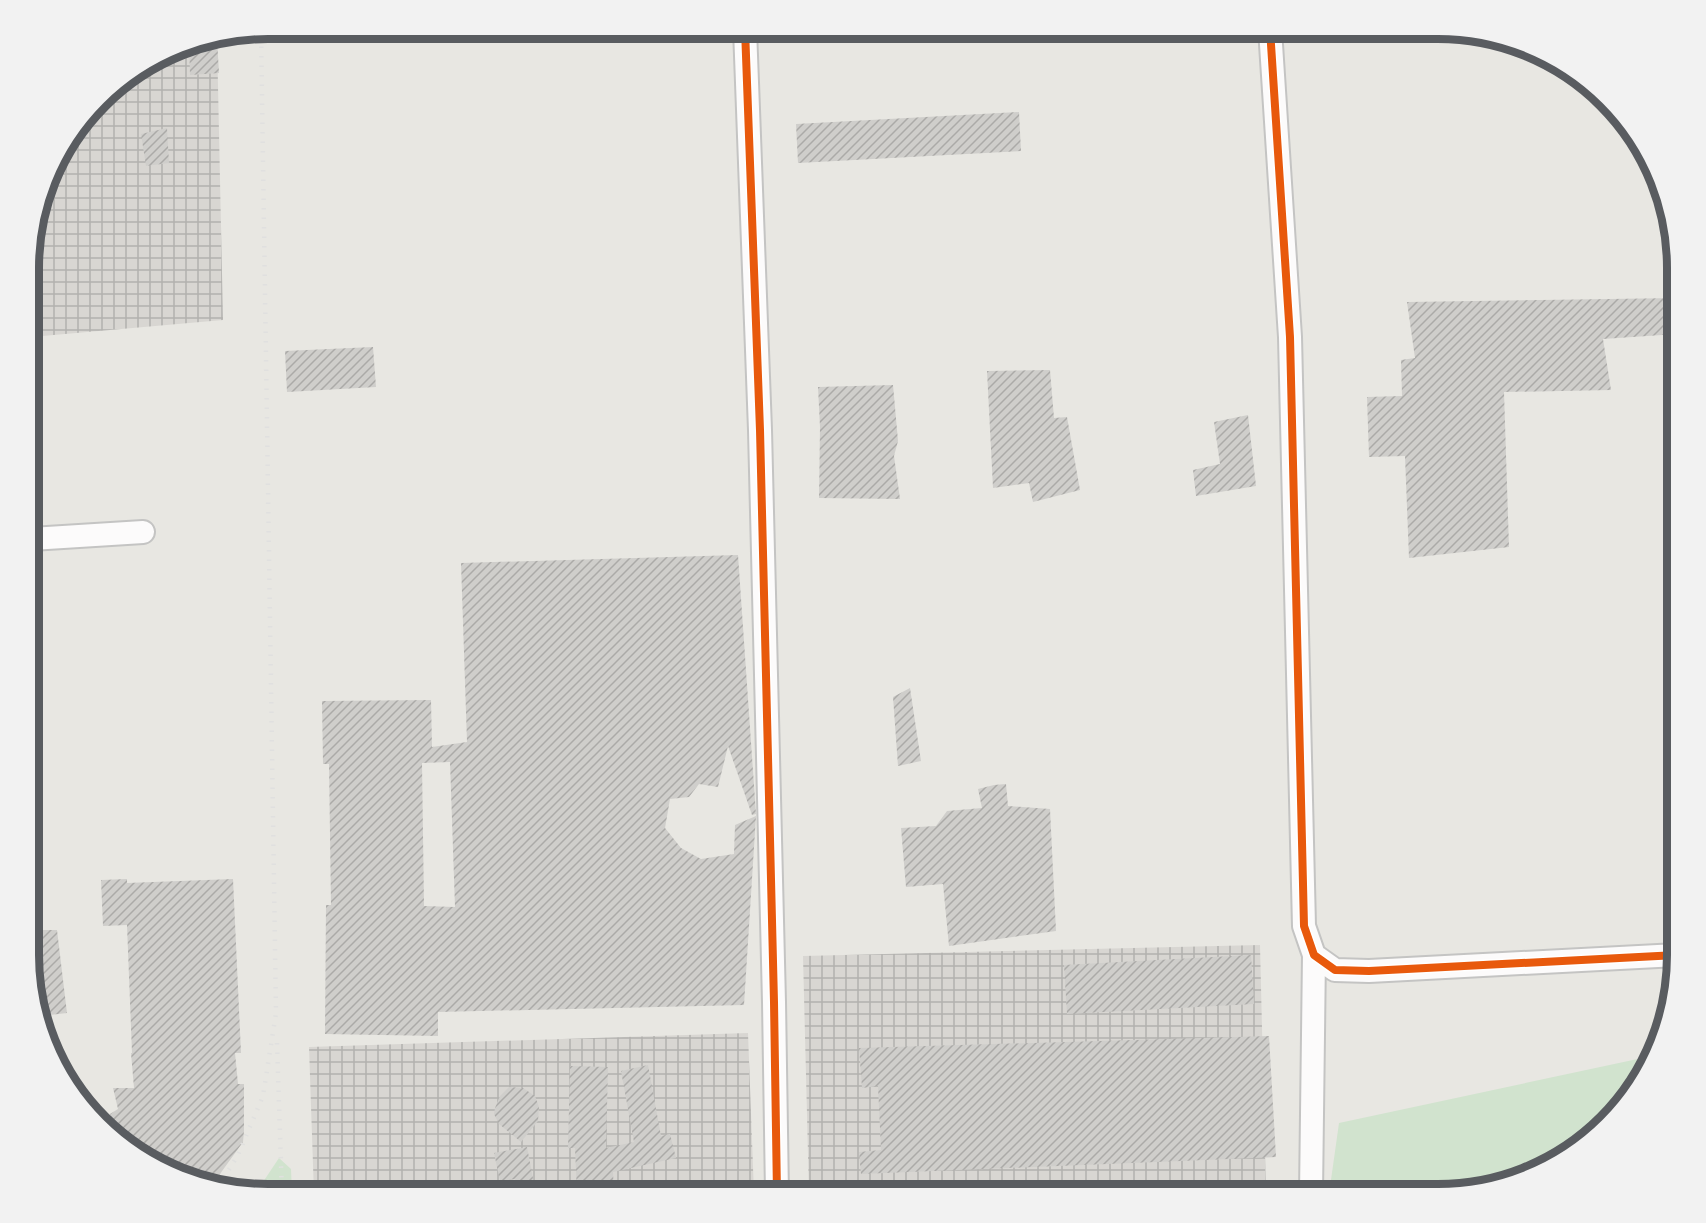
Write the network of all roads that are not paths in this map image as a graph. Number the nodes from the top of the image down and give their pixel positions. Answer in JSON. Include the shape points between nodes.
{"nodes":[{"id":1,"x":745,"y":39,"type":"edge"},
{"id":2,"x":1271,"y":39,"type":"edge"},
{"id":3,"x":143,"y":532,"type":"dead end"},
{"id":4,"x":39,"y":538,"type":"edge"},
{"id":5,"x":1314,"y":955,"type":"junction"},
{"id":6,"x":1667,"y":956,"type":"edge"},
{"id":7,"x":777,"y":1184,"type":"edge"},
{"id":8,"x":1311,"y":1184,"type":"edge"}],
"edges":[{"from":1,"to":7,"type":"street","via":[[760,430]]},
{"from":2,"to":5,"type":"street","via":[[1290,336],[1304,926]]},
{"from":3,"to":4,"type":"street"},
{"from":5,"to":6,"type":"street","via":[[1335,970],[1369,971]]},
{"from":5,"to":8,"type":"street"}]}
